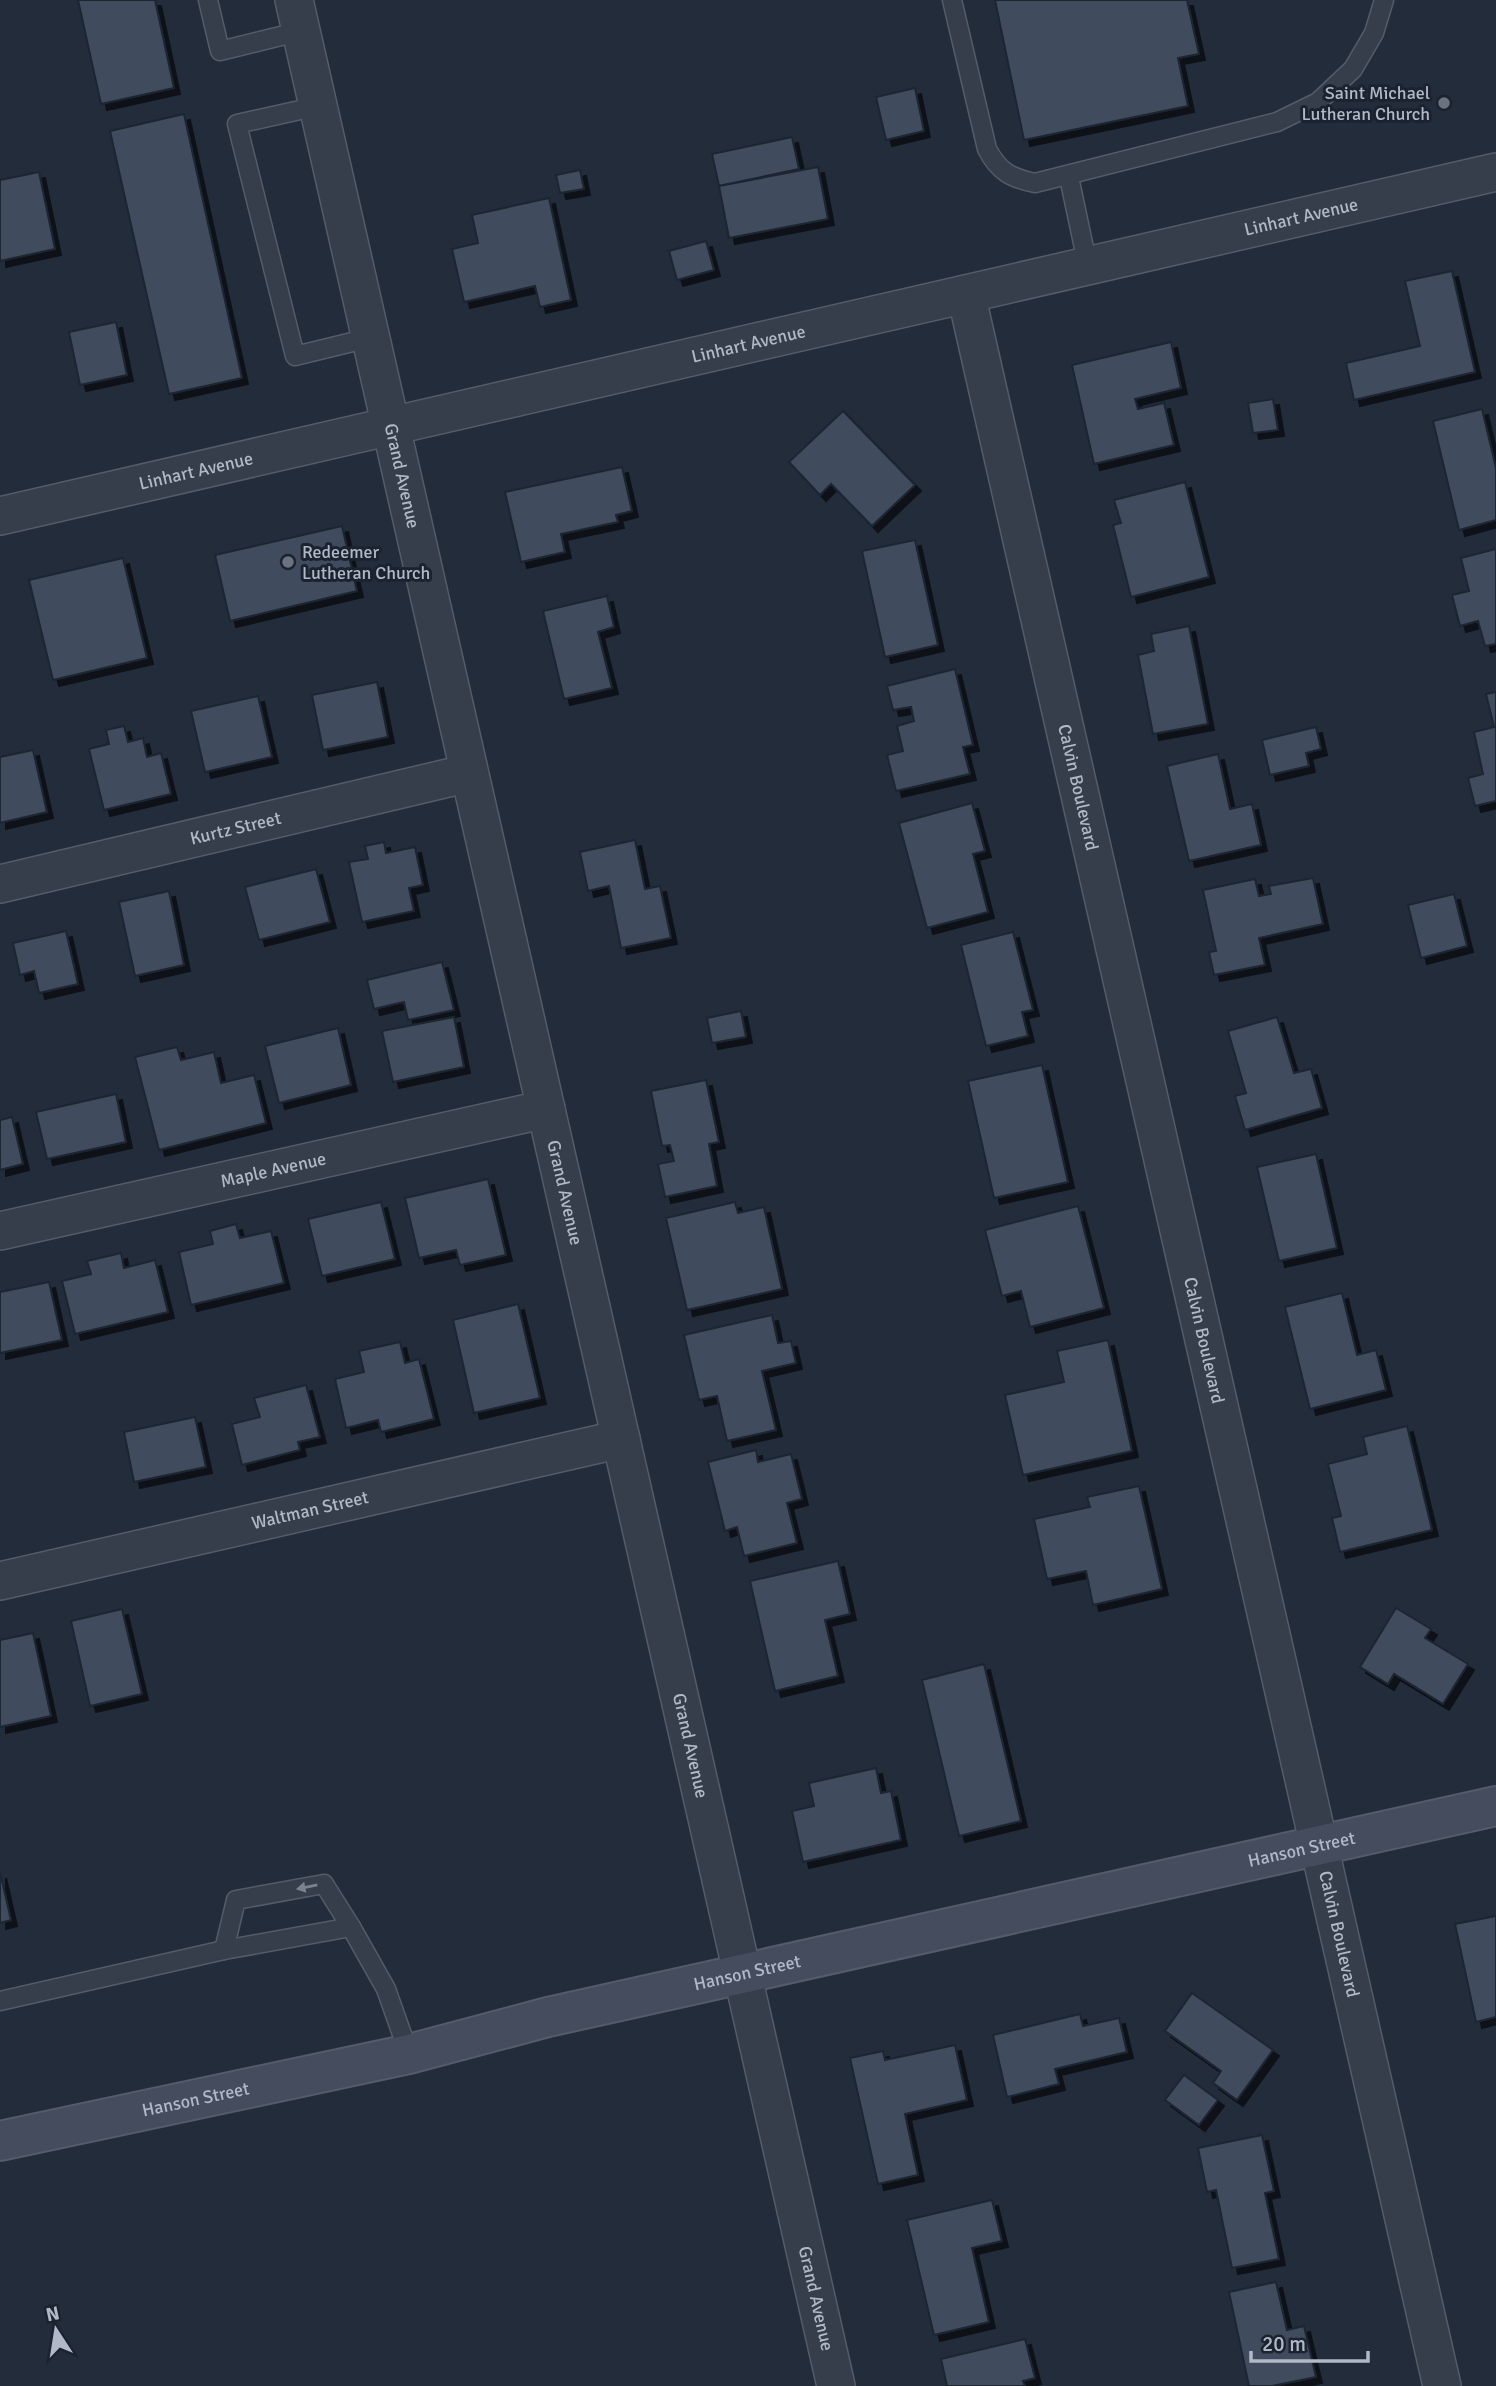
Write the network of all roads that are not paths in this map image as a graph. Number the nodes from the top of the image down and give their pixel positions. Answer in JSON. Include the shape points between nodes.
{"nodes":[{"id":1,"x":208,"y":0,"type":"edge"},
{"id":2,"x":952,"y":0,"type":"edge"},
{"id":3,"x":1384,"y":0,"type":"edge"},
{"id":4,"x":298,"y":16,"type":"edge"},
{"id":5,"x":318,"y":106,"type":"junction"},
{"id":6,"x":1496,"y":172,"type":"edge"},
{"id":7,"x":1069,"y":177,"type":"junction"},
{"id":8,"x":1088,"y":267,"type":"junction"},
{"id":9,"x":966,"y":294,"type":"junction"},
{"id":10,"x":369,"y":338,"type":"junction"},
{"id":11,"x":389,"y":425,"type":"junction"},
{"id":12,"x":0,"y":516,"type":"edge"},
{"id":13,"x":469,"y":773,"type":"junction"},
{"id":14,"x":0,"y":884,"type":"edge"},
{"id":15,"x":546,"y":1109,"type":"junction"},
{"id":16,"x":0,"y":1231,"type":"edge"},
{"id":17,"x":621,"y":1439,"type":"junction"},
{"id":18,"x":0,"y":1581,"type":"edge"},
{"id":19,"x":1496,"y":1806,"type":"edge"},
{"id":20,"x":1319,"y":1844,"type":"junction"},
{"id":21,"x":351,"y":1927,"type":"junction"},
{"id":22,"x":224,"y":1950,"type":"junction"},
{"id":23,"x":740,"y":1975,"type":"junction"},
{"id":24,"x":0,"y":2001,"type":"edge"},
{"id":25,"x":409,"y":2054,"type":"junction"},
{"id":26,"x":0,"y":2141,"type":"edge"},
{"id":27,"x":836,"y":2386,"type":"edge"},
{"id":28,"x":1442,"y":2386,"type":"edge"}],
"edges":[{"from":1,"to":4,"type":"lane","via":[[220,51]]},
{"from":2,"to":7,"type":"lane","via":[[978,118],[998,169],[1014,179],[1035,183]]},
{"from":3,"to":7,"type":"lane","via":[[1374,33],[1353,69],[1318,102],[1277,122]]},
{"from":4,"to":5,"type":"street","name":"Grand Avenue"},
{"from":5,"to":10,"type":"street","name":"Grand Avenue"},
{"from":5,"to":10,"type":"lane","via":[[237,124],[295,356]]},
{"from":6,"to":8,"type":"street","name":"Linhart Avenue"},
{"from":7,"to":8,"type":"lane"},
{"from":8,"to":9,"type":"street","name":"Linhart Avenue"},
{"from":9,"to":11,"type":"street","name":"Linhart Avenue"},
{"from":9,"to":20,"type":"street","name":"Calvin Boulevard"},
{"from":10,"to":11,"type":"street","name":"Grand Avenue"},
{"from":11,"to":12,"type":"street","name":"Linhart Avenue"},
{"from":11,"to":13,"type":"street","name":"Grand Avenue"},
{"from":13,"to":14,"type":"street","name":"Kurtz Street"},
{"from":13,"to":15,"type":"street","name":"Grand Avenue"},
{"from":15,"to":16,"type":"street","name":"Maple Avenue"},
{"from":15,"to":17,"type":"street","name":"Grand Avenue"},
{"from":17,"to":18,"type":"street","name":"Waltman Street"},
{"from":17,"to":23,"type":"street","name":"Grand Avenue"},
{"from":19,"to":20,"type":"street","name":"Hanson Street"},
{"from":20,"to":23,"type":"street","name":"Hanson Street"},
{"from":20,"to":28,"type":"street","name":"Calvin Boulevard"},
{"from":21,"to":22,"type":"lane"},
{"from":21,"to":22,"type":"lane","one_way":true,"via":[[324,1884],[311,1886],[236,1900]]},
{"from":21,"to":25,"type":"lane","via":[[386,1989]]},
{"from":22,"to":24,"type":"lane"},
{"from":23,"to":25,"type":"street","name":"Hanson Street","via":[[548,2017]]},
{"from":23,"to":27,"type":"street","name":"Grand Avenue"},
{"from":25,"to":26,"type":"street","name":"Hanson Street"}]}
